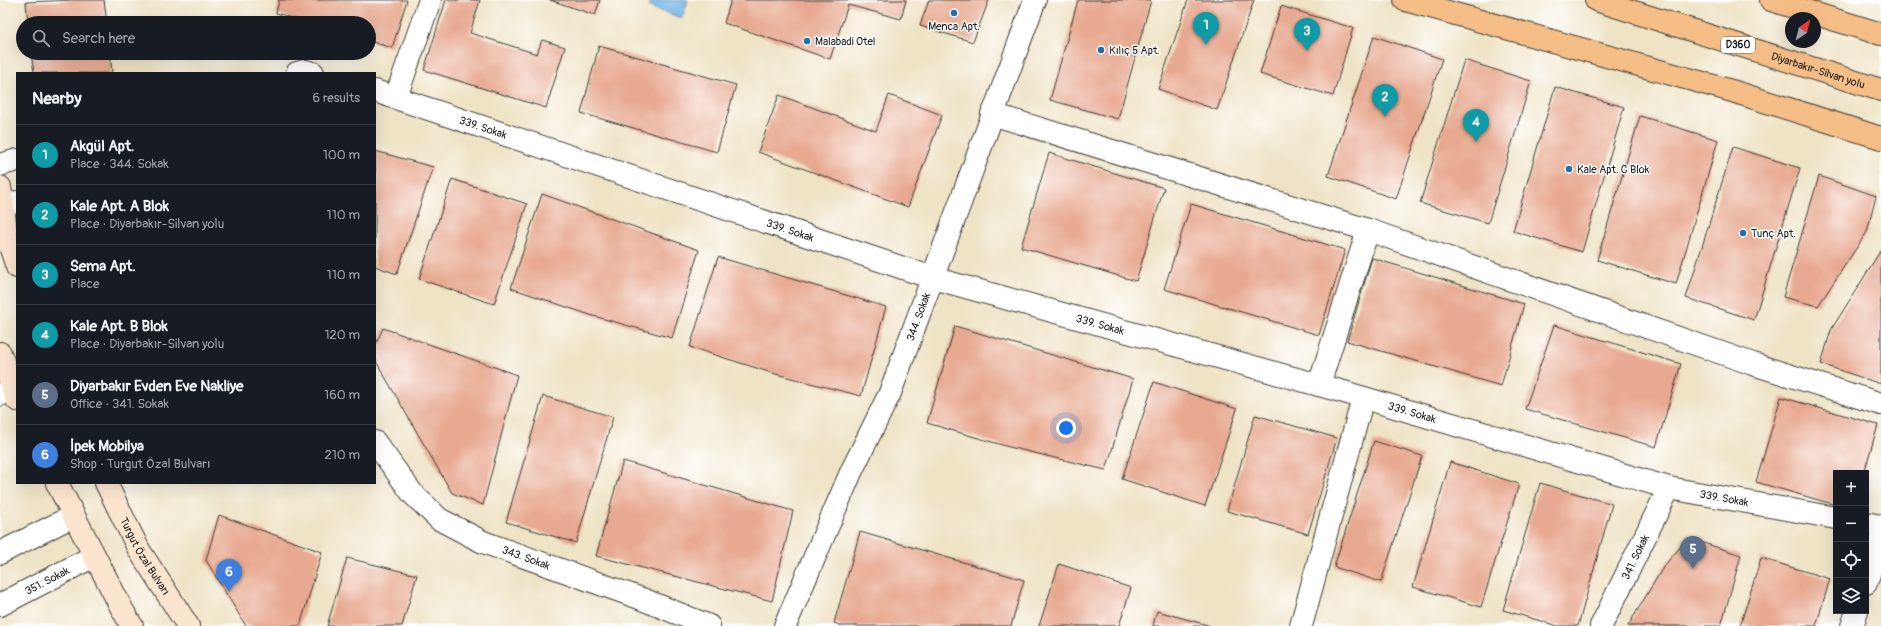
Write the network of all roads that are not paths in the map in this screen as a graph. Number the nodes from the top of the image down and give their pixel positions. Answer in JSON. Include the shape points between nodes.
{"nodes":[{"id":1,"x":430,"y":0,"type":"edge"},
{"id":2,"x":1035,"y":0,"type":"edge"},
{"id":3,"x":1405,"y":0,"type":"edge"},
{"id":4,"x":1450,"y":0,"type":"edge"},
{"id":5,"x":1596,"y":0,"type":"edge"},
{"id":6,"x":1771,"y":0,"type":"edge"},
{"id":7,"x":1520,"y":32,"type":"junction"},
{"id":8,"x":1881,"y":34,"type":"edge"},
{"id":9,"x":300,"y":72,"type":"edge"},
{"id":10,"x":310,"y":72,"type":"edge"},
{"id":11,"x":1881,"y":90,"type":"edge"},
{"id":12,"x":376,"y":91,"type":"edge"},
{"id":13,"x":396,"y":97,"type":"junction"},
{"id":14,"x":992,"y":114,"type":"junction"},
{"id":15,"x":1881,"y":138,"type":"edge"},
{"id":16,"x":16,"y":160,"type":"edge"},
{"id":17,"x":0,"y":165,"type":"edge"},
{"id":18,"x":6,"y":198,"type":"edge"},
{"id":19,"x":1368,"y":230,"type":"junction"},
{"id":20,"x":16,"y":263,"type":"edge"},
{"id":21,"x":933,"y":278,"type":"junction"},
{"id":22,"x":0,"y":353,"type":"edge"},
{"id":23,"x":1319,"y":385,"type":"junction"},
{"id":24,"x":10,"y":394,"type":"edge"},
{"id":25,"x":1363,"y":398,"type":"junction"},
{"id":26,"x":1881,"y":404,"type":"edge"},
{"id":27,"x":376,"y":443,"type":"edge"},
{"id":28,"x":57,"y":484,"type":"edge"},
{"id":29,"x":106,"y":484,"type":"edge"},
{"id":30,"x":1669,"y":488,"type":"junction"},
{"id":31,"x":73,"y":516,"type":"junction"},
{"id":32,"x":1833,"y":517,"type":"edge"},
{"id":33,"x":1869,"y":524,"type":"edge"},
{"id":34,"x":1881,"y":526,"type":"edge"},
{"id":35,"x":1881,"y":537,"type":"edge"},
{"id":36,"x":0,"y":553,"type":"edge"},
{"id":37,"x":94,"y":556,"type":"junction"},
{"id":38,"x":1868,"y":578,"type":"edge"},
{"id":39,"x":0,"y":605,"type":"edge"},
{"id":40,"x":1856,"y":614,"type":"edge"},
{"id":41,"x":132,"y":626,"type":"edge"},
{"id":42,"x":188,"y":626,"type":"edge"},
{"id":43,"x":709,"y":626,"type":"edge"},
{"id":44,"x":785,"y":626,"type":"edge"},
{"id":45,"x":1300,"y":626,"type":"edge"},
{"id":46,"x":1601,"y":626,"type":"edge"},
{"id":47,"x":1852,"y":626,"type":"edge"}],
"edges":[{"from":1,"to":13,"type":"street"},
{"from":2,"to":14,"type":"street","name":"344. Sokak"},
{"from":3,"to":7,"type":"highway"},
{"from":4,"to":7,"type":"highway"},
{"from":5,"to":11,"type":"highway","name":"Diyarbakır-Silvan yolu","number":"D360"},
{"from":6,"to":8,"type":"highway"},
{"from":7,"to":15,"type":"highway","via":[[1732,91]]},
{"from":9,"to":10,"type":"street"},
{"from":12,"to":13,"type":"street","name":"339. Sokak"},
{"from":13,"to":21,"type":"street","name":"339. Sokak"},
{"from":14,"to":19,"type":"street"},
{"from":14,"to":21,"type":"street","name":"344. Sokak"},
{"from":16,"to":17,"type":"street"},
{"from":18,"to":20,"type":"main road","via":[[7,237]]},
{"from":19,"to":23,"type":"street"},
{"from":19,"to":26,"type":"street","via":[[1753,364]]},
{"from":21,"to":23,"type":"street","name":"339. Sokak"},
{"from":21,"to":44,"type":"street","name":"344. Sokak","via":[[890,393],[852,470]]},
{"from":22,"to":24,"type":"main road"},
{"from":23,"to":25,"type":"street","name":"339. Sokak"},
{"from":25,"to":30,"type":"street","name":"339. Sokak"},
{"from":25,"to":45,"type":"street"},
{"from":27,"to":43,"type":"street","name":"343. Sokak","via":[[412,493],[439,519],[483,542]]},
{"from":28,"to":31,"type":"main road"},
{"from":29,"to":42,"type":"main road","name":"Turgut Özal Bulvarı","via":[[139,550]]},
{"from":30,"to":32,"type":"street","name":"339. Sokak"},
{"from":30,"to":46,"type":"street","name":"341. Sokak"},
{"from":31,"to":36,"type":"street"},
{"from":31,"to":37,"type":"main road"},
{"from":33,"to":34,"type":"street"},
{"from":35,"to":38,"type":"street"},
{"from":37,"to":39,"type":"street","name":"351. Sokak"},
{"from":37,"to":41,"type":"main road"},
{"from":40,"to":47,"type":"street"}]}
